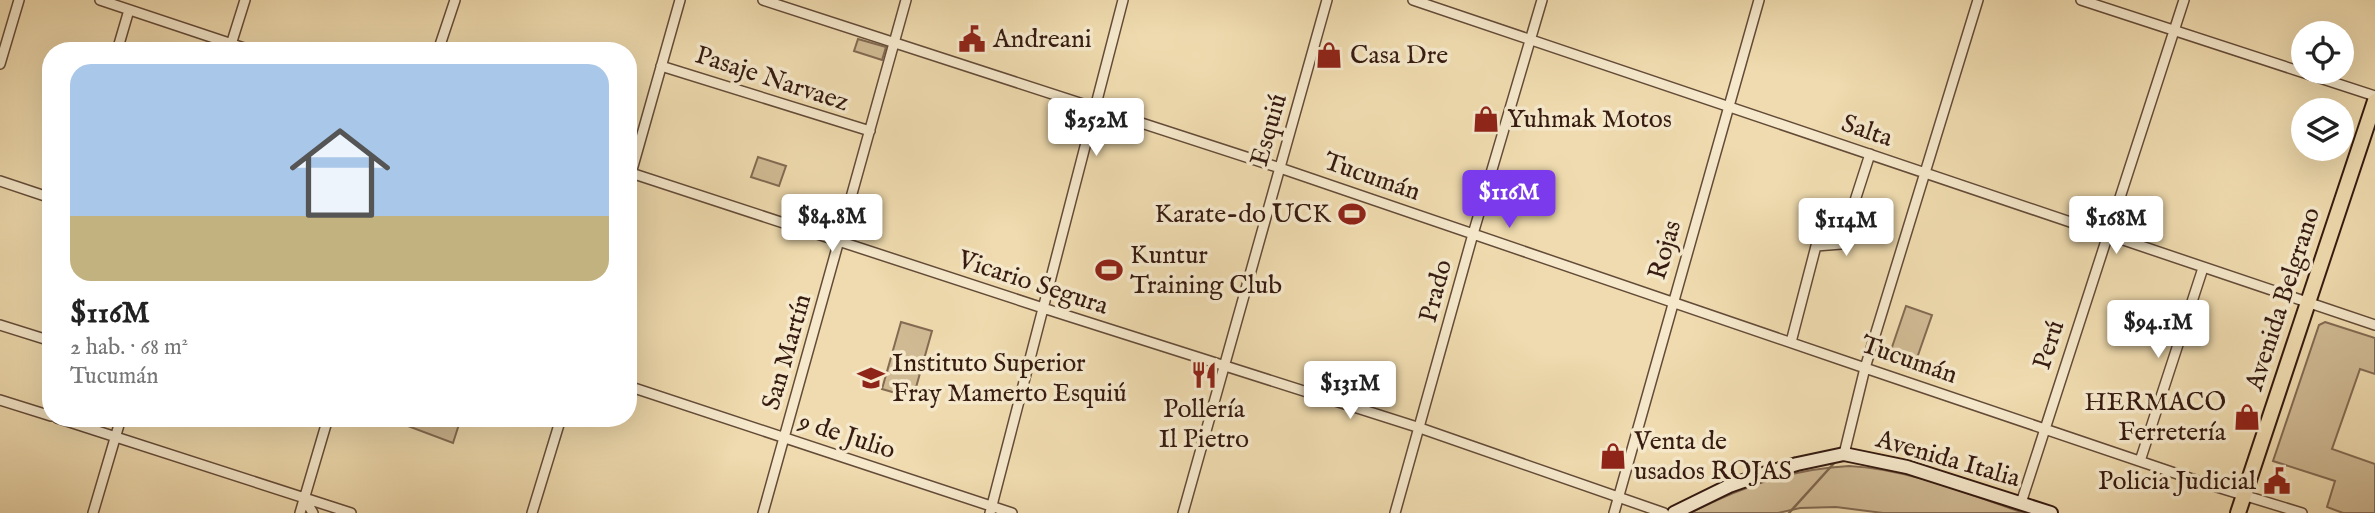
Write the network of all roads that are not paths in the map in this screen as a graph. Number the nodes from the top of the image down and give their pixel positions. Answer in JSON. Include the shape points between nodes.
{"nodes":[{"id":1,"x":19,"y":0,"type":"edge"},
{"id":2,"x":100,"y":0,"type":"edge"},
{"id":3,"x":244,"y":0,"type":"edge"},
{"id":4,"x":455,"y":0,"type":"edge"},
{"id":5,"x":680,"y":0,"type":"edge"},
{"id":6,"x":763,"y":0,"type":"edge"},
{"id":7,"x":906,"y":0,"type":"edge"},
{"id":8,"x":1123,"y":0,"type":"edge"},
{"id":9,"x":1327,"y":0,"type":"edge"},
{"id":10,"x":1413,"y":0,"type":"edge"},
{"id":11,"x":1542,"y":0,"type":"edge"},
{"id":12,"x":1759,"y":0,"type":"edge"},
{"id":13,"x":1978,"y":0,"type":"edge"},
{"id":14,"x":2081,"y":0,"type":"edge"},
{"id":15,"x":2184,"y":0,"type":"edge"},
{"id":16,"x":130,"y":10,"type":"junction"},
{"id":17,"x":2174,"y":31,"type":"junction"},
{"id":18,"x":1530,"y":39,"type":"junction"},
{"id":19,"x":120,"y":42,"type":"edge"},
{"id":20,"x":216,"y":42,"type":"edge"},
{"id":21,"x":231,"y":42,"type":"edge"},
{"id":22,"x":441,"y":42,"type":"edge"},
{"id":23,"x":894,"y":42,"type":"junction"},
{"id":24,"x":0,"y":64,"type":"edge"},
{"id":25,"x":661,"y":66,"type":"junction"},
{"id":26,"x":2375,"y":98,"type":"edge"},
{"id":27,"x":1728,"y":106,"type":"junction"},
{"id":28,"x":1093,"y":108,"type":"junction"},
{"id":29,"x":870,"y":131,"type":"junction"},
{"id":30,"x":637,"y":148,"type":"edge"},
{"id":31,"x":1870,"y":154,"type":"junction"},
{"id":32,"x":1280,"y":168,"type":"junction"},
{"id":33,"x":1926,"y":173,"type":"junction"},
{"id":34,"x":637,"y":174,"type":"edge"},
{"id":35,"x":0,"y":181,"type":"edge"},
{"id":36,"x":42,"y":195,"type":"edge"},
{"id":37,"x":1473,"y":234,"type":"junction"},
{"id":38,"x":2107,"y":235,"type":"junction"},
{"id":39,"x":840,"y":241,"type":"junction"},
{"id":40,"x":2203,"y":268,"type":"junction"},
{"id":41,"x":1672,"y":302,"type":"junction"},
{"id":42,"x":2308,"y":303,"type":"junction"},
{"id":43,"x":1042,"y":308,"type":"junction"},
{"id":44,"x":0,"y":325,"type":"edge"},
{"id":45,"x":2375,"y":325,"type":"edge"},
{"id":46,"x":42,"y":338,"type":"edge"},
{"id":47,"x":1791,"y":342,"type":"junction"},
{"id":48,"x":1224,"y":366,"type":"junction"},
{"id":49,"x":1865,"y":368,"type":"junction"},
{"id":50,"x":637,"y":389,"type":"edge"},
{"id":51,"x":0,"y":400,"type":"edge"},
{"id":52,"x":42,"y":413,"type":"edge"},
{"id":53,"x":85,"y":427,"type":"edge"},
{"id":54,"x":119,"y":427,"type":"edge"},
{"id":55,"x":325,"y":427,"type":"edge"},
{"id":56,"x":558,"y":427,"type":"edge"},
{"id":57,"x":1420,"y":428,"type":"junction"},
{"id":58,"x":2044,"y":428,"type":"junction"},
{"id":59,"x":116,"y":437,"type":"junction"},
{"id":60,"x":785,"y":437,"type":"junction"},
{"id":61,"x":1844,"y":454,"type":"junction"},
{"id":62,"x":2140,"y":461,"type":"junction"},
{"id":63,"x":2244,"y":495,"type":"junction"},
{"id":64,"x":1619,"y":496,"type":"junction"},
{"id":65,"x":304,"y":498,"type":"junction"},
{"id":66,"x":2021,"y":503,"type":"junction"},
{"id":67,"x":991,"y":510,"type":"edge"},
{"id":68,"x":93,"y":513,"type":"edge"},
{"id":69,"x":300,"y":513,"type":"edge"},
{"id":70,"x":313,"y":513,"type":"edge"},
{"id":71,"x":351,"y":513,"type":"edge"},
{"id":72,"x":532,"y":513,"type":"edge"},
{"id":73,"x":763,"y":513,"type":"edge"},
{"id":74,"x":1012,"y":513,"type":"edge"},
{"id":75,"x":1183,"y":513,"type":"edge"},
{"id":76,"x":1395,"y":513,"type":"edge"},
{"id":77,"x":1614,"y":513,"type":"edge"},
{"id":78,"x":1664,"y":513,"type":"edge"},
{"id":79,"x":1674,"y":513,"type":"edge"},
{"id":80,"x":2051,"y":513,"type":"edge"},
{"id":81,"x":2238,"y":513,"type":"edge"},
{"id":82,"x":2302,"y":513,"type":"edge"}],
"edges":[{"from":1,"to":24,"type":"street"},
{"from":2,"to":16,"type":"street"},
{"from":3,"to":21,"type":"street"},
{"from":4,"to":22,"type":"street"},
{"from":5,"to":25,"type":"street"},
{"from":6,"to":23,"type":"street","name":"Tucumán"},
{"from":7,"to":23,"type":"street","name":"San Martín"},
{"from":8,"to":28,"type":"street"},
{"from":9,"to":32,"type":"street","name":"Esquiú"},
{"from":10,"to":18,"type":"street","name":"Salta"},
{"from":11,"to":18,"type":"street","name":"Prado"},
{"from":12,"to":27,"type":"street","name":"Rojas"},
{"from":13,"to":33,"type":"street"},
{"from":14,"to":17,"type":"street"},
{"from":15,"to":17,"type":"street","name":"Perú"},
{"from":16,"to":19,"type":"street"},
{"from":16,"to":20,"type":"street"},
{"from":17,"to":26,"type":"street"},
{"from":17,"to":38,"type":"street","name":"Perú"},
{"from":18,"to":27,"type":"street","name":"Salta"},
{"from":18,"to":37,"type":"street","name":"Prado"},
{"from":23,"to":28,"type":"street","name":"Tucumán"},
{"from":23,"to":29,"type":"street","name":"San Martín"},
{"from":25,"to":29,"type":"street","name":"Pasaje Narvaez"},
{"from":25,"to":30,"type":"street"},
{"from":26,"to":42,"type":"main road","name":"Avenida Belgrano"},
{"from":27,"to":31,"type":"street","name":"Salta"},
{"from":27,"to":41,"type":"street","name":"Rojas"},
{"from":28,"to":32,"type":"street","name":"Tucumán"},
{"from":28,"to":43,"type":"street"},
{"from":29,"to":39,"type":"street","name":"San Martín"},
{"from":31,"to":33,"type":"street","name":"Salta"},
{"from":31,"to":47,"type":"street","via":[[1841,244],[1816,246]]},
{"from":32,"to":37,"type":"street","name":"Tucumán"},
{"from":32,"to":48,"type":"street","name":"Esquiú"},
{"from":33,"to":38,"type":"street","name":"Salta"},
{"from":33,"to":49,"type":"street"},
{"from":34,"to":39,"type":"street","name":"Vicario Segura"},
{"from":35,"to":36,"type":"street"},
{"from":37,"to":41,"type":"street","name":"Tucumán"},
{"from":37,"to":57,"type":"street","name":"Prado"},
{"from":38,"to":40,"type":"street","name":"Salta"},
{"from":38,"to":58,"type":"street","name":"Perú"},
{"from":39,"to":43,"type":"street","name":"Vicario Segura"},
{"from":39,"to":60,"type":"street","name":"San Martín"},
{"from":40,"to":42,"type":"street","name":"Salta"},
{"from":40,"to":62,"type":"street"},
{"from":41,"to":47,"type":"street","name":"Tucumán"},
{"from":41,"to":64,"type":"street","name":"Rojas"},
{"from":42,"to":45,"type":"street","name":"Salta"},
{"from":42,"to":63,"type":"main road","name":"Avenida Belgrano"},
{"from":43,"to":48,"type":"street","name":"Vicario Segura"},
{"from":43,"to":67,"type":"street"},
{"from":44,"to":46,"type":"street"},
{"from":47,"to":49,"type":"street","name":"Tucumán"},
{"from":48,"to":57,"type":"street","name":"Vicario Segura"},
{"from":48,"to":75,"type":"street","name":"Esquiú"},
{"from":49,"to":58,"type":"street","name":"Tucumán"},
{"from":49,"to":61,"type":"street"},
{"from":50,"to":60,"type":"street","name":"9 de Julio"},
{"from":51,"to":52,"type":"street"},
{"from":53,"to":59,"type":"street"},
{"from":54,"to":59,"type":"street"},
{"from":55,"to":65,"type":"street"},
{"from":56,"to":72,"type":"street"},
{"from":57,"to":64,"type":"street","name":"Vicario Segura"},
{"from":57,"to":76,"type":"street","name":"Prado"},
{"from":58,"to":62,"type":"street","name":"Tucumán"},
{"from":58,"to":66,"type":"street","name":"Perú"},
{"from":59,"to":65,"type":"street"},
{"from":59,"to":68,"type":"street"},
{"from":60,"to":67,"type":"street","name":"9 de Julio"},
{"from":60,"to":73,"type":"street","name":"San Martín"},
{"from":61,"to":66,"type":"main road","name":"Avenida Italia","via":[[1906,467]]},
{"from":61,"to":79,"type":"main road","name":"Avenida Italia","via":[[1763,474]]},
{"from":62,"to":63,"type":"street","name":"Tucumán"},
{"from":63,"to":81,"type":"main road","name":"Avenida Belgrano"},
{"from":63,"to":82,"type":"street","name":"Tucumán"},
{"from":64,"to":77,"type":"street","name":"Rojas"},
{"from":64,"to":78,"type":"street","name":"Vicario Segura"},
{"from":65,"to":69,"type":"street"},
{"from":65,"to":70,"type":"street"},
{"from":65,"to":71,"type":"street"},
{"from":66,"to":80,"type":"main road","name":"Avenida Italia"},
{"from":67,"to":74,"type":"street","name":"9 de Julio"}]}
